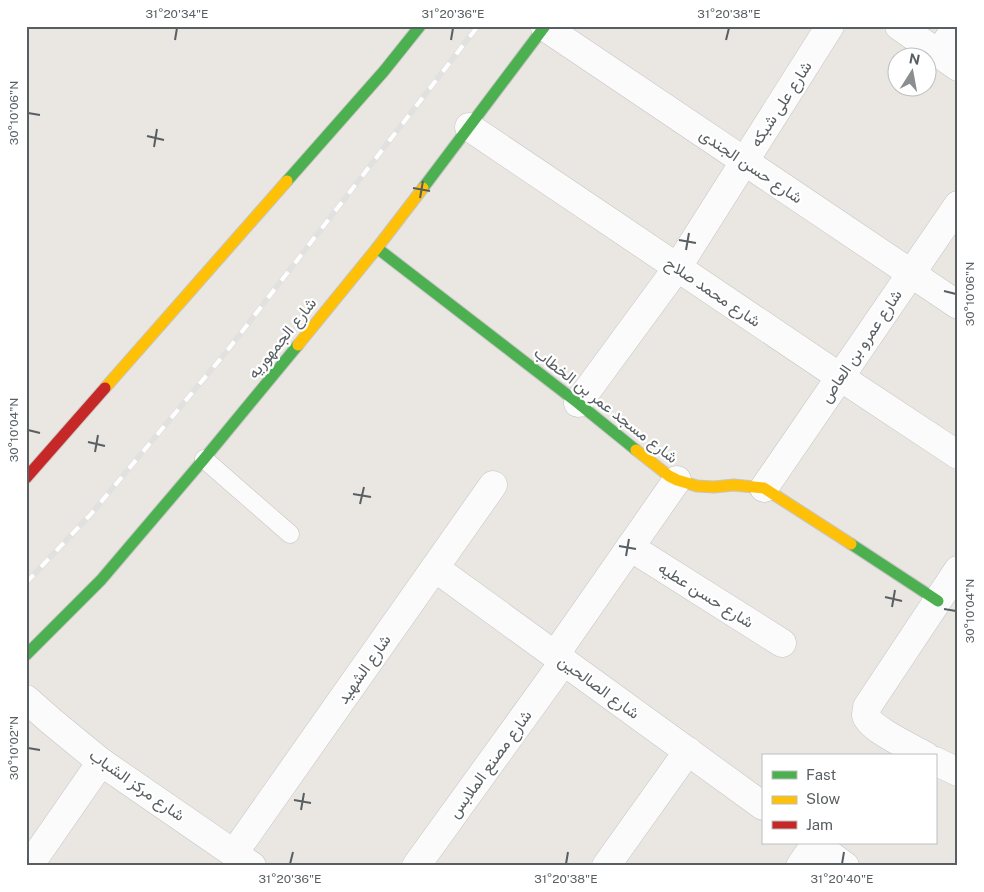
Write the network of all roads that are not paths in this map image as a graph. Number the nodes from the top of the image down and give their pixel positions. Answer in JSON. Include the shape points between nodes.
{"nodes":[{"id":1,"x":420,"y":26,"type":"edge"},
{"id":2,"x":830,"y":26,"type":"edge"},
{"id":3,"x":899,"y":26,"type":"edge"},
{"id":4,"x":957,"y":26,"type":"edge"},
{"id":5,"x":545,"y":27,"type":"edge"},
{"id":6,"x":948,"y":61,"type":"edge"},
{"id":7,"x":469,"y":127,"type":"junction"},
{"id":8,"x":744,"y":162,"type":"junction"},
{"id":9,"x":958,"y":205,"type":"edge"},
{"id":10,"x":377,"y":248,"type":"junction"},
{"id":11,"x":677,"y":268,"type":"junction"},
{"id":12,"x":911,"y":273,"type":"junction"},
{"id":13,"x":958,"y":305,"type":"edge"},
{"id":14,"x":840,"y":377,"type":"junction"},
{"id":15,"x":578,"y":403,"type":"junction"},
{"id":16,"x":958,"y":455,"type":"edge"},
{"id":17,"x":204,"y":459,"type":"junction"},
{"id":18,"x":26,"y":478,"type":"edge"},
{"id":19,"x":677,"y":480,"type":"junction"},
{"id":20,"x":493,"y":485,"type":"dead end"},
{"id":21,"x":764,"y":488,"type":"junction"},
{"id":22,"x":290,"y":534,"type":"dead end"},
{"id":23,"x":630,"y":548,"type":"junction"},
{"id":24,"x":435,"y":568,"type":"junction"},
{"id":25,"x":958,"y":570,"type":"edge"},
{"id":26,"x":938,"y":601,"type":"junction"},
{"id":27,"x":782,"y":643,"type":"dead end"},
{"id":28,"x":26,"y":655,"type":"edge"},
{"id":29,"x":559,"y":658,"type":"junction"},
{"id":30,"x":26,"y":699,"type":"edge"},
{"id":31,"x":886,"y":747,"type":"edge"},
{"id":32,"x":688,"y":751,"type":"junction"},
{"id":33,"x":917,"y":754,"type":"edge"},
{"id":34,"x":936,"y":761,"type":"edge"},
{"id":35,"x":101,"y":762,"type":"junction"},
{"id":36,"x":958,"y":772,"type":"edge"},
{"id":37,"x":762,"y":805,"type":"edge"},
{"id":38,"x":815,"y":844,"type":"edge"},
{"id":39,"x":243,"y":860,"type":"edge"},
{"id":40,"x":29,"y":866,"type":"edge"},
{"id":41,"x":416,"y":866,"type":"edge"},
{"id":42,"x":606,"y":866,"type":"edge"},
{"id":43,"x":800,"y":866,"type":"edge"},
{"id":44,"x":845,"y":866,"type":"edge"}],
"edges":[{"from":1,"to":18,"type":"street","via":[[378,79]]},
{"from":2,"to":8,"type":"street","name":"شارع على شبكه"},
{"from":3,"to":6,"type":"street"},
{"from":4,"to":6,"type":"street"},
{"from":5,"to":7,"type":"street","name":"شارع الجمهوريه"},
{"from":5,"to":8,"type":"street","name":"شارع حسن الجندى"},
{"from":7,"to":10,"type":"street","name":"شارع الجمهوريه"},
{"from":7,"to":11,"type":"street","name":"شارع محمد صلاح"},
{"from":8,"to":11,"type":"street","name":"شارع على شبكه"},
{"from":8,"to":12,"type":"street","name":"شارع حسن الجندى"},
{"from":9,"to":12,"type":"street","name":"شارع عمرو بن العاص"},
{"from":10,"to":15,"type":"street","name":"شارع مسجد عمر بن الخطاب"},
{"from":10,"to":17,"type":"street","name":"شارع الجمهوريه"},
{"from":11,"to":14,"type":"street","name":"شارع محمد صلاح"},
{"from":11,"to":15,"type":"street","name":"شارع على شبكه"},
{"from":12,"to":13,"type":"street","name":"شارع حسن الجندى"},
{"from":12,"to":14,"type":"street","name":"شارع عمرو بن العاص"},
{"from":14,"to":16,"type":"street","name":"شارع محمد صلاح"},
{"from":14,"to":21,"type":"street","name":"شارع عمرو بن العاص"},
{"from":15,"to":19,"type":"street","name":"شارع مسجد عمر بن الخطاب"},
{"from":17,"to":22,"type":"lane"},
{"from":17,"to":28,"type":"street","name":"شارع الجمهوريه","via":[[101,580]]},
{"from":19,"to":21,"type":"street","name":"شارع مسجد عمر بن الخطاب","via":[[697,486]]},
{"from":19,"to":23,"type":"street","name":"شارع مصنع الملابس"},
{"from":20,"to":24,"type":"street","name":"شارع الشهيد"},
{"from":21,"to":26,"type":"street","name":"شارع مسجد عمر بن الخطاب"},
{"from":23,"to":27,"type":"street","name":"شارع حسن عطيه"},
{"from":23,"to":29,"type":"street","name":"شارع مصنع الملابس"},
{"from":24,"to":29,"type":"street","name":"شارع الصالحين"},
{"from":24,"to":39,"type":"street","name":"شارع الشهيد"},
{"from":25,"to":26,"type":"street"},
{"from":26,"to":31,"type":"street","via":[[867,707],[866,714]]},
{"from":29,"to":32,"type":"street","name":"شارع الصالحين"},
{"from":29,"to":41,"type":"street","name":"شارع مصنع الملابس"},
{"from":30,"to":35,"type":"street","name":"شارع مركز الشباب"},
{"from":31,"to":33,"type":"street"},
{"from":32,"to":37,"type":"street","name":"شارع الصالحين"},
{"from":32,"to":42,"type":"street"},
{"from":34,"to":36,"type":"street"},
{"from":35,"to":39,"type":"street","name":"شارع مركز الشباب"},
{"from":35,"to":40,"type":"street"},
{"from":38,"to":43,"type":"street"},
{"from":38,"to":44,"type":"street"}]}
